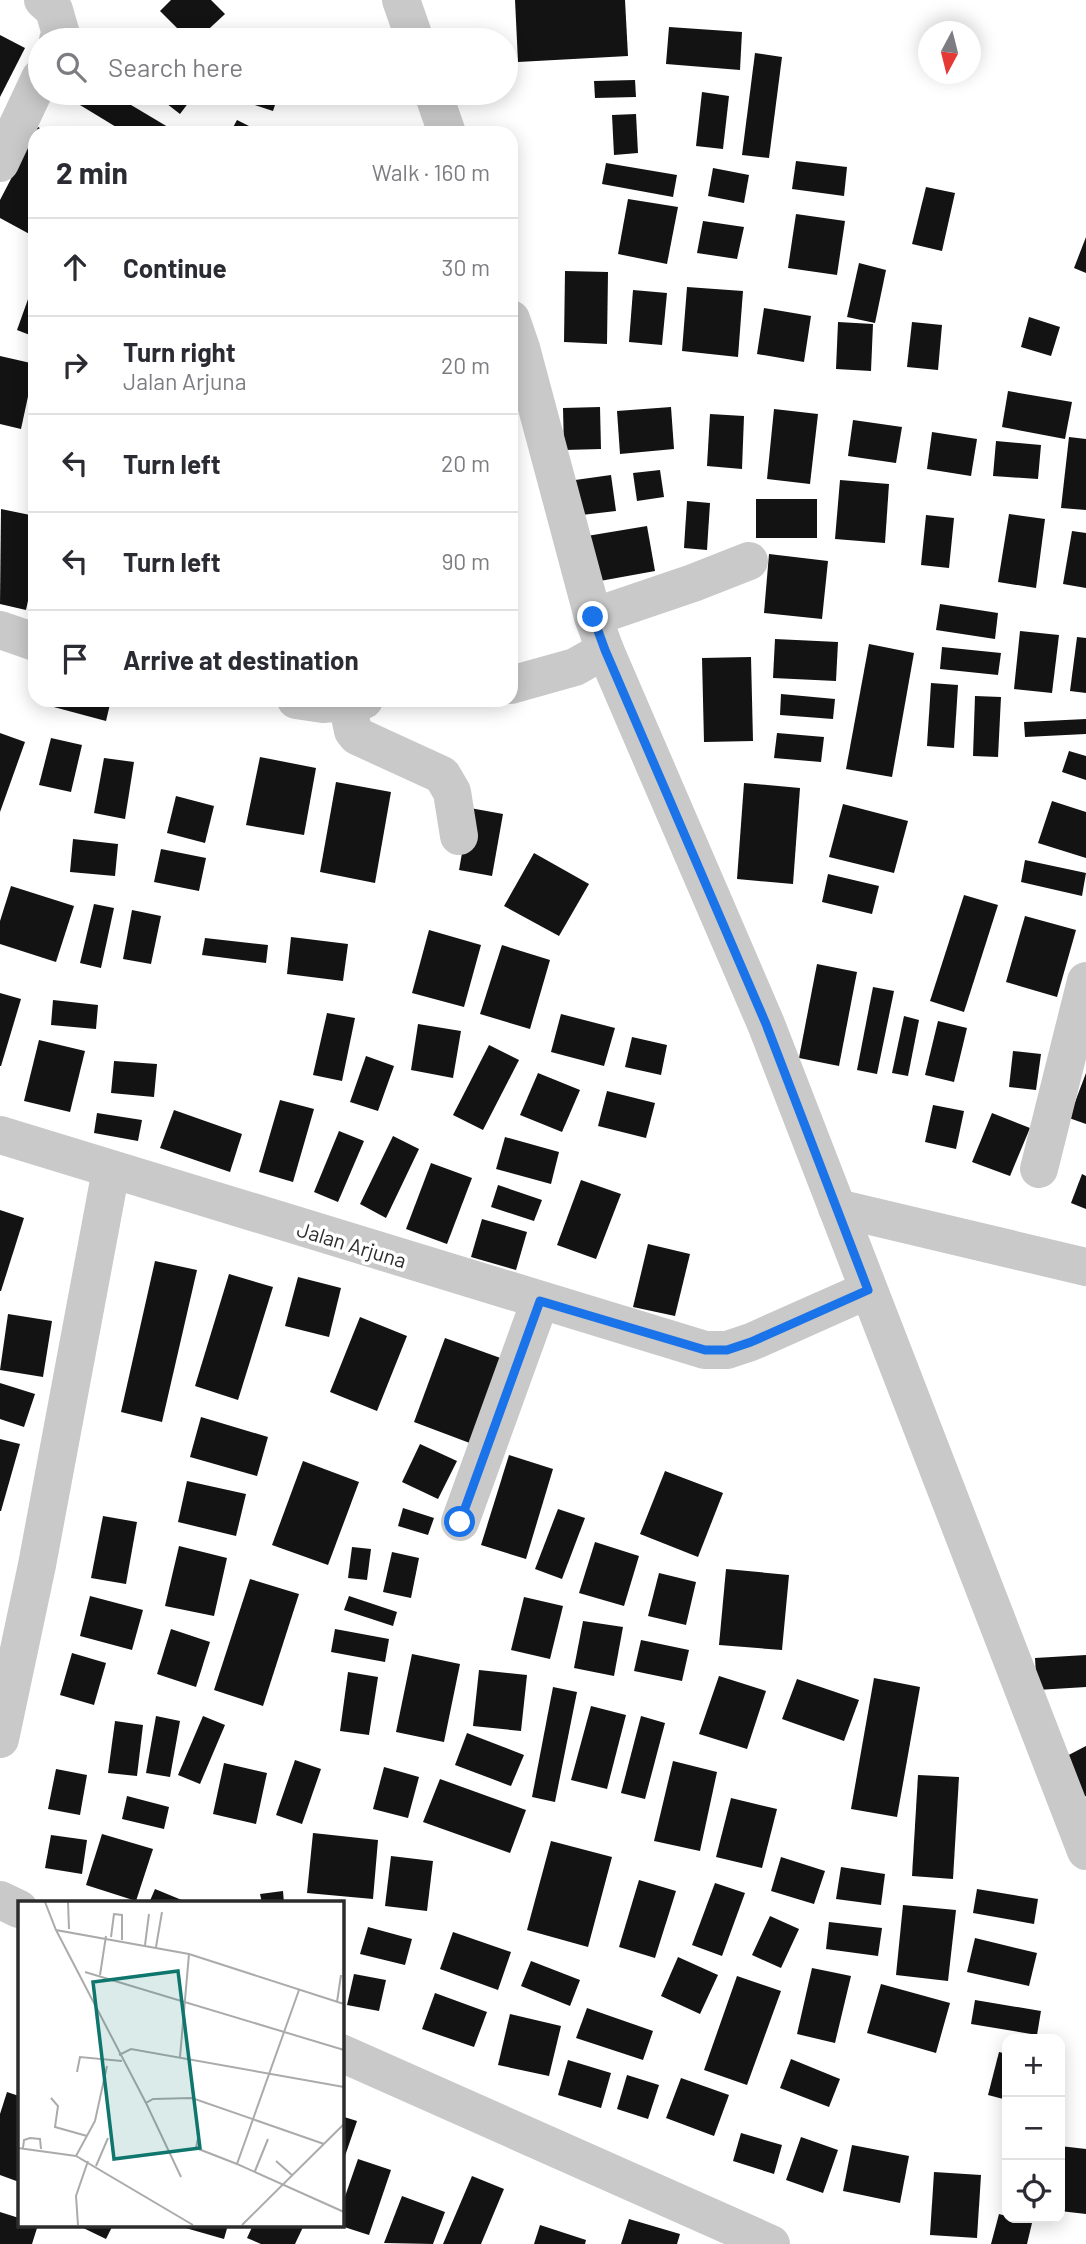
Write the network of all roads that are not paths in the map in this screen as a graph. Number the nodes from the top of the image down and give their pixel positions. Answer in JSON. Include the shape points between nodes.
{"nodes":[{"id":1,"x":43,"y":0,"type":"edge"},
{"id":2,"x":401,"y":0,"type":"edge"},
{"id":3,"x":59,"y":28,"type":"edge"},
{"id":4,"x":411,"y":28,"type":"edge"},
{"id":5,"x":28,"y":104,"type":"edge"},
{"id":6,"x":437,"y":105,"type":"edge"},
{"id":7,"x":445,"y":126,"type":"edge"},
{"id":8,"x":0,"y":163,"type":"edge"},
{"id":9,"x":518,"y":339,"type":"edge"},
{"id":10,"x":748,"y":561,"type":"dead end"},
{"id":11,"x":0,"y":630,"type":"edge"},
{"id":12,"x":28,"y":640,"type":"edge"},
{"id":13,"x":591,"y":645,"type":"junction"},
{"id":14,"x":518,"y":682,"type":"edge"},
{"id":15,"x":355,"y":707,"type":"edge"},
{"id":16,"x":460,"y":836,"type":"dead end"},
{"id":17,"x":1086,"y":981,"type":"edge"},
{"id":18,"x":0,"y":1135,"type":"edge"},
{"id":19,"x":1040,"y":1169,"type":"dead end"},
{"id":20,"x":111,"y":1170,"type":"junction"},
{"id":21,"x":837,"y":1208,"type":"junction"},
{"id":22,"x":1086,"y":1267,"type":"edge"},
{"id":23,"x":862,"y":1293,"type":"junction"},
{"id":24,"x":540,"y":1301,"type":"junction"},
{"id":25,"x":460,"y":1522,"type":"dead end"},
{"id":26,"x":0,"y":1740,"type":"edge"},
{"id":27,"x":1086,"y":1851,"type":"edge"},
{"id":28,"x":0,"y":1900,"type":"edge"},
{"id":29,"x":18,"y":1909,"type":"edge"},
{"id":30,"x":343,"y":2054,"type":"edge"},
{"id":31,"x":771,"y":2244,"type":"edge"}],
"edges":[{"from":1,"to":3,"type":"street","via":[[54,10]]},
{"from":2,"to":4,"type":"street"},
{"from":5,"to":8,"type":"street"},
{"from":6,"to":7,"type":"street"},
{"from":9,"to":13,"type":"street"},
{"from":10,"to":13,"type":"street","via":[[693,583]]},
{"from":11,"to":12,"type":"street"},
{"from":13,"to":14,"type":"street"},
{"from":13,"to":21,"type":"street","via":[[766,1024]]},
{"from":15,"to":16,"type":"street","via":[[353,731],[357,736],[442,775],[452,792]]},
{"from":17,"to":19,"type":"street"},
{"from":18,"to":20,"type":"street","name":"Jalan Arjuna"},
{"from":20,"to":24,"type":"street","name":"Jalan Arjuna"},
{"from":20,"to":26,"type":"street"},
{"from":21,"to":22,"type":"street"},
{"from":21,"to":23,"type":"street"},
{"from":23,"to":24,"type":"street","name":"Jalan Arjuna","via":[[727,1350],[705,1350]]},
{"from":23,"to":27,"type":"street"},
{"from":24,"to":25,"type":"street"},
{"from":28,"to":29,"type":"street"},
{"from":30,"to":31,"type":"street"}]}
